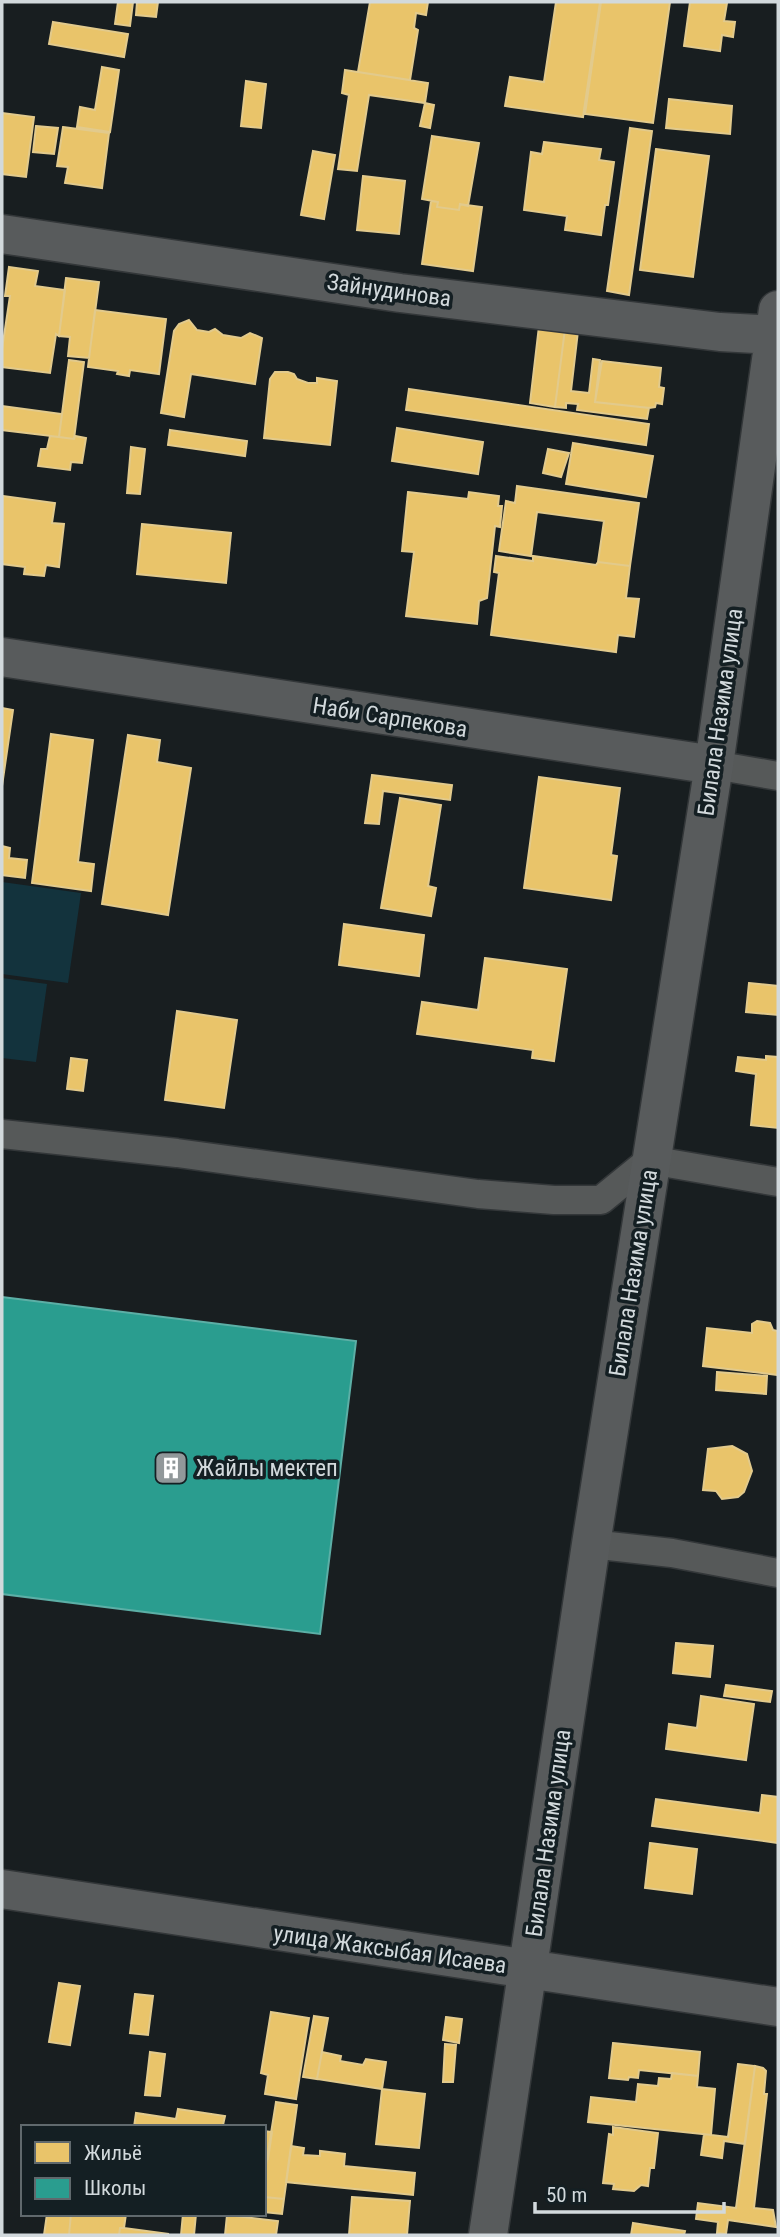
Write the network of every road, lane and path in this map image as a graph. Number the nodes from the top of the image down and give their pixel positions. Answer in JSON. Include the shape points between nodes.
{"nodes":[{"id":1,"x":2,"y":234,"type":"edge"},
{"id":2,"x":777,"y":327,"type":"edge"},
{"id":3,"x":2,"y":657,"type":"edge"},
{"id":4,"x":713,"y":765,"type":"junction"},
{"id":5,"x":778,"y":776,"type":"edge"},
{"id":6,"x":2,"y":1135,"type":"edge"},
{"id":7,"x":650,"y":1160,"type":"junction"},
{"id":8,"x":778,"y":1182,"type":"edge"},
{"id":9,"x":591,"y":1544,"type":"junction"},
{"id":10,"x":778,"y":1573,"type":"edge"},
{"id":11,"x":2,"y":1889,"type":"edge"},
{"id":12,"x":528,"y":1969,"type":"junction"},
{"id":13,"x":778,"y":2007,"type":"edge"},
{"id":14,"x":488,"y":2235,"type":"edge"}],
"edges":[{"from":1,"to":2,"type":"street","name":"Зайнудинова","via":[[400,293],[720,332]]},
{"from":2,"to":4,"type":"street","name":"Билала Назима улица"},
{"from":3,"to":4,"type":"street","name":"Наби Сарпекова"},
{"from":4,"to":5,"type":"street","name":"Наби Сарпекова"},
{"from":4,"to":7,"type":"street","name":"Билала Назима улица"},
{"from":6,"to":7,"type":"street","via":[[554,1200],[601,1200]]},
{"from":7,"to":8,"type":"street"},
{"from":7,"to":9,"type":"street","name":"Билала Назима улица"},
{"from":9,"to":10,"type":"street","via":[[672,1553]]},
{"from":9,"to":12,"type":"street","name":"Билала Назима улица"},
{"from":11,"to":12,"type":"street","name":"улица Жаксыбая Исаева"},
{"from":12,"to":13,"type":"street","name":"улица Жаксыбая Исаева"},
{"from":12,"to":14,"type":"street","name":"Билала Назима улица"}]}
